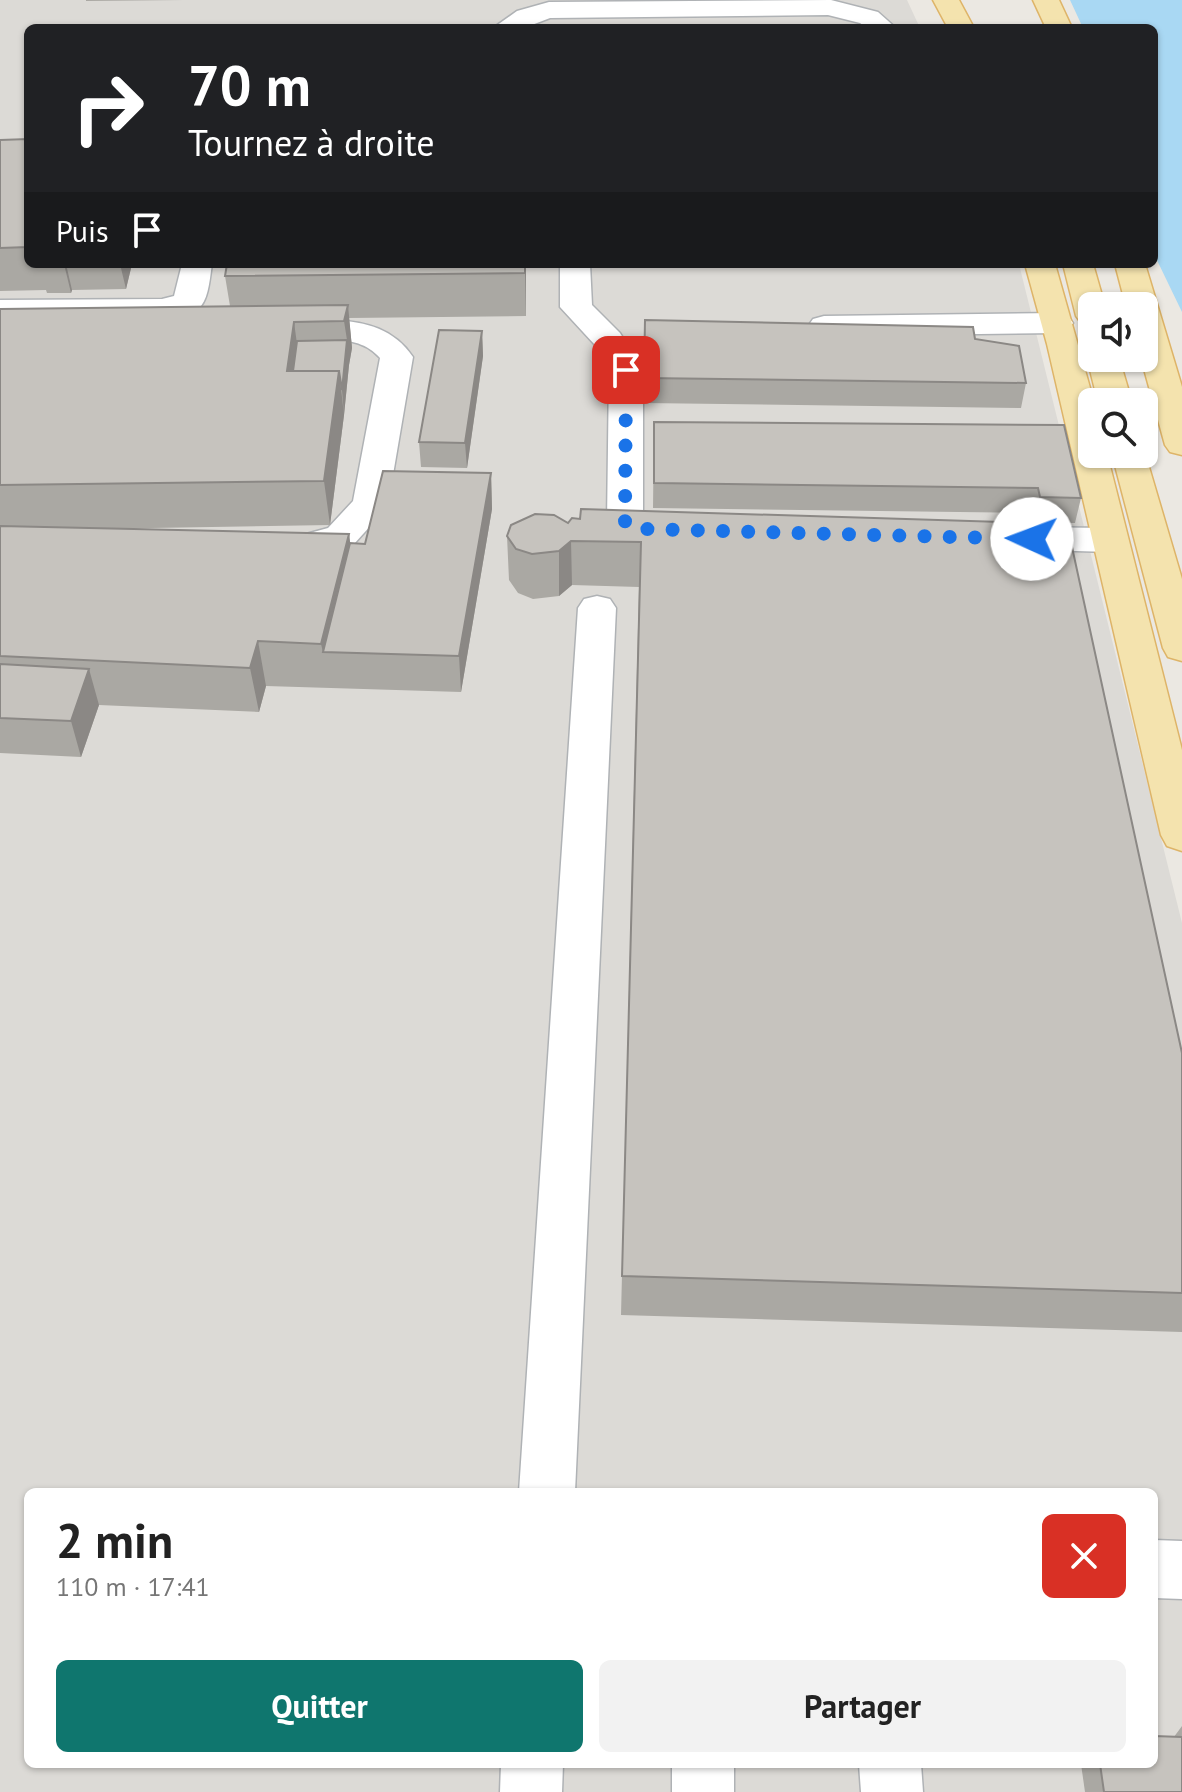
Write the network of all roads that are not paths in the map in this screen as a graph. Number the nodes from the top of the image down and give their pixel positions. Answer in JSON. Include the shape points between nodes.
{"nodes":[{"id":1,"x":946,"y":0,"type":"edge"},
{"id":2,"x":1046,"y":0,"type":"edge"},
{"id":3,"x":513,"y":24,"type":"edge"},
{"id":4,"x":878,"y":24,"type":"edge"},
{"id":5,"x":959,"y":24,"type":"edge"},
{"id":6,"x":1057,"y":24,"type":"edge"},
{"id":7,"x":196,"y":268,"type":"edge"},
{"id":8,"x":575,"y":268,"type":"edge"},
{"id":9,"x":1042,"y":268,"type":"edge"},
{"id":10,"x":1078,"y":268,"type":"edge"},
{"id":11,"x":1131,"y":268,"type":"edge"},
{"id":12,"x":1138,"y":292,"type":"edge"},
{"id":13,"x":0,"y":310,"type":"edge"},
{"id":14,"x":1075,"y":320,"type":"edge"},
{"id":15,"x":642,"y":326,"type":"edge"},
{"id":16,"x":799,"y":326,"type":"edge"},
{"id":17,"x":263,"y":332,"type":"edge"},
{"id":18,"x":186,"y":334,"type":"edge"},
{"id":19,"x":0,"y":339,"type":"edge"},
{"id":20,"x":608,"y":340,"type":"junction"},
{"id":21,"x":1158,"y":362,"type":"edge"},
{"id":22,"x":1182,"y":445,"type":"edge"},
{"id":23,"x":1133,"y":468,"type":"edge"},
{"id":24,"x":705,"y":531,"type":"edge"},
{"id":25,"x":970,"y":537,"type":"edge"},
{"id":26,"x":1110,"y":540,"type":"junction"},
{"id":27,"x":261,"y":550,"type":"edge"},
{"id":28,"x":597,"y":608,"type":"dead end"},
{"id":29,"x":1182,"y":648,"type":"edge"},
{"id":30,"x":1182,"y":835,"type":"edge"},
{"id":31,"x":547,"y":1488,"type":"edge"},
{"id":32,"x":1158,"y":1569,"type":"edge"},
{"id":33,"x":1182,"y":1570,"type":"edge"},
{"id":34,"x":532,"y":1768,"type":"edge"},
{"id":35,"x":703,"y":1768,"type":"edge"},
{"id":36,"x":890,"y":1768,"type":"edge"},
{"id":37,"x":531,"y":1792,"type":"edge"},
{"id":38,"x":703,"y":1792,"type":"edge"},
{"id":39,"x":892,"y":1792,"type":"edge"}],
"edges":[{"from":1,"to":5,"type":"main road"},
{"from":2,"to":6,"type":"main road"},
{"from":3,"to":4,"type":"lane","via":[[549,10],[792,7],[828,7]]},
{"from":7,"to":13,"type":"lane","via":[[188,302],[164,309]]},
{"from":8,"to":20,"type":"lane","via":[[576,307]]},
{"from":9,"to":14,"type":"main road"},
{"from":10,"to":14,"type":"main road"},
{"from":11,"to":12,"type":"main road"},
{"from":14,"to":16,"type":"lane"},
{"from":14,"to":26,"type":"main road"},
{"from":15,"to":20,"type":"lane"},
{"from":17,"to":27,"type":"lane","via":[[356,330],[377,336],[397,357],[370,504],[341,536],[292,551]]},
{"from":18,"to":19,"type":"lane"},
{"from":20,"to":24,"type":"lane","via":[[626,370],[625,523],[643,529]]},
{"from":21,"to":22,"type":"main road"},
{"from":23,"to":29,"type":"main road"},
{"from":25,"to":26,"type":"lane"},
{"from":26,"to":30,"type":"main road"},
{"from":28,"to":31,"type":"lane"},
{"from":32,"to":33,"type":"lane"},
{"from":34,"to":37,"type":"lane"},
{"from":35,"to":38,"type":"lane"},
{"from":36,"to":39,"type":"lane"}]}
